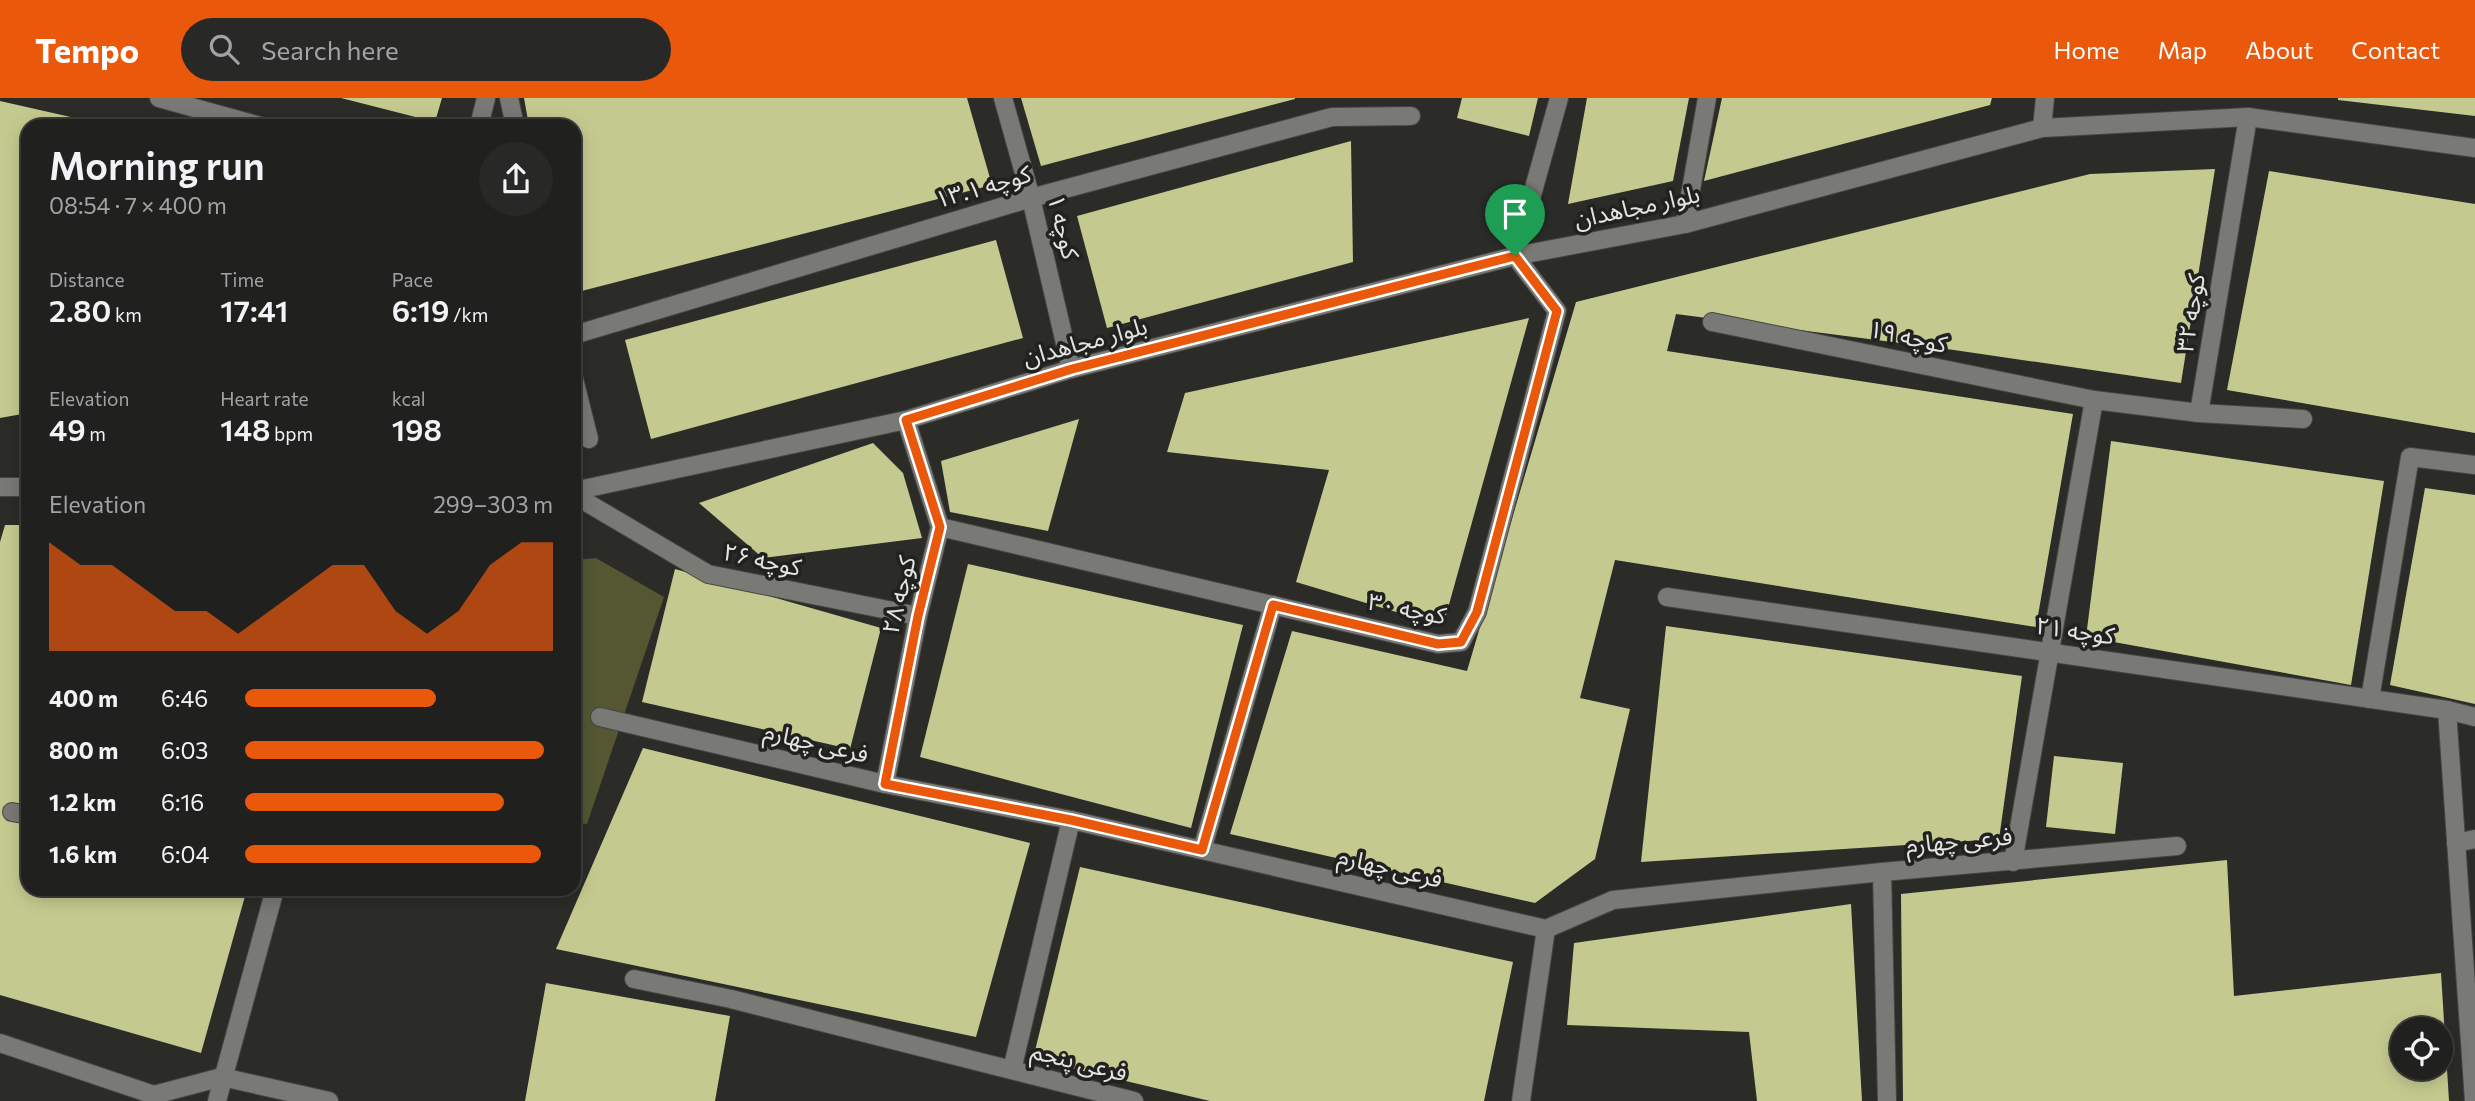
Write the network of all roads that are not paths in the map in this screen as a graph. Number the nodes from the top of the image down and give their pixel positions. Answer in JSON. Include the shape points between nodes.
{"nodes":[{"id":1,"x":159,"y":98,"type":"edge"},
{"id":2,"x":486,"y":98,"type":"edge"},
{"id":3,"x":509,"y":98,"type":"edge"},
{"id":4,"x":1003,"y":98,"type":"edge"},
{"id":5,"x":1559,"y":98,"type":"edge"},
{"id":6,"x":1707,"y":98,"type":"edge"},
{"id":7,"x":2045,"y":98,"type":"edge"},
{"id":8,"x":1411,"y":116,"type":"dead end"},
{"id":9,"x":2248,"y":117,"type":"junction"},
{"id":10,"x":235,"y":119,"type":"edge"},
{"id":11,"x":481,"y":119,"type":"edge"},
{"id":12,"x":514,"y":119,"type":"edge"},
{"id":13,"x":2042,"y":128,"type":"junction"},
{"id":14,"x":2475,"y":148,"type":"edge"},
{"id":15,"x":1031,"y":198,"type":"junction"},
{"id":16,"x":1685,"y":224,"type":"junction"},
{"id":17,"x":1515,"y":256,"type":"junction"},
{"id":18,"x":1712,"y":322,"type":"dead end"},
{"id":19,"x":581,"y":333,"type":"edge"},
{"id":20,"x":1072,"y":369,"type":"junction"},
{"id":21,"x":2094,"y":400,"type":"junction"},
{"id":22,"x":581,"y":407,"type":"edge"},
{"id":23,"x":2199,"y":413,"type":"junction"},
{"id":24,"x":2303,"y":419,"type":"dead end"},
{"id":25,"x":906,"y":420,"type":"junction"},
{"id":26,"x":589,"y":439,"type":"dead end"},
{"id":27,"x":2475,"y":465,"type":"edge"},
{"id":28,"x":0,"y":487,"type":"edge"},
{"id":29,"x":21,"y":487,"type":"edge"},
{"id":30,"x":581,"y":491,"type":"edge"},
{"id":31,"x":581,"y":497,"type":"edge"},
{"id":32,"x":940,"y":527,"type":"junction"},
{"id":33,"x":1667,"y":597,"type":"dead end"},
{"id":34,"x":1273,"y":605,"type":"junction"},
{"id":35,"x":918,"y":616,"type":"junction"},
{"id":36,"x":2049,"y":652,"type":"junction"},
{"id":37,"x":2370,"y":699,"type":"junction"},
{"id":38,"x":2447,"y":710,"type":"junction"},
{"id":39,"x":600,"y":717,"type":"dead end"},
{"id":40,"x":2475,"y":717,"type":"edge"},
{"id":41,"x":885,"y":784,"type":"junction"},
{"id":42,"x":1071,"y":820,"type":"junction"},
{"id":43,"x":2475,"y":838,"type":"edge"},
{"id":44,"x":2456,"y":843,"type":"junction"},
{"id":45,"x":2177,"y":846,"type":"dead end"},
{"id":46,"x":1202,"y":850,"type":"junction"},
{"id":47,"x":2013,"y":862,"type":"junction"},
{"id":48,"x":1882,"y":872,"type":"junction"},
{"id":49,"x":273,"y":896,"type":"edge"},
{"id":50,"x":1546,"y":929,"type":"junction"},
{"id":51,"x":634,"y":979,"type":"dead end"},
{"id":52,"x":0,"y":1043,"type":"edge"},
{"id":53,"x":1012,"y":1070,"type":"junction"},
{"id":54,"x":222,"y":1077,"type":"junction"},
{"id":55,"x":217,"y":1101,"type":"edge"},
{"id":56,"x":329,"y":1101,"type":"edge"},
{"id":57,"x":1133,"y":1101,"type":"edge"},
{"id":58,"x":1521,"y":1101,"type":"edge"},
{"id":59,"x":1887,"y":1101,"type":"edge"},
{"id":60,"x":2474,"y":1101,"type":"edge"}],
"edges":[{"from":1,"to":10,"type":"street"},
{"from":2,"to":11,"type":"street"},
{"from":3,"to":12,"type":"street"},
{"from":4,"to":15,"type":"street","name":"کوچه ۱"},
{"from":5,"to":17,"type":"street"},
{"from":6,"to":16,"type":"street"},
{"from":7,"to":13,"type":"street"},
{"from":8,"to":15,"type":"street","name":"کوچه ۱۳.۱","via":[[1332,117]]},
{"from":9,"to":13,"type":"street","name":"بلوار مجاهدان"},
{"from":9,"to":14,"type":"street","name":"بلوار مجاهدان"},
{"from":9,"to":23,"type":"street","name":"کوچه ۳۲"},
{"from":13,"to":16,"type":"street","name":"بلوار مجاهدان"},
{"from":15,"to":19,"type":"street","name":"کوچه ۱۳.۱"},
{"from":15,"to":20,"type":"street","name":"کوچه ۱"},
{"from":16,"to":17,"type":"street","name":"بلوار مجاهدان"},
{"from":17,"to":20,"type":"street","name":"بلوار مجاهدان"},
{"from":17,"to":34,"type":"street","name":"کوچه ۳۰","via":[[1557,311],[1477,612],[1461,642],[1438,644]]},
{"from":18,"to":21,"type":"street","name":"کوچه ۱۹"},
{"from":20,"to":25,"type":"street","name":"بلوار مجاهدان"},
{"from":21,"to":23,"type":"street"},
{"from":21,"to":36,"type":"street"},
{"from":22,"to":26,"type":"street"},
{"from":23,"to":24,"type":"street"},
{"from":25,"to":30,"type":"street","name":"بلوار مجاهدان"},
{"from":25,"to":32,"type":"street"},
{"from":27,"to":37,"type":"street","via":[[2410,457]]},
{"from":28,"to":29,"type":"street"},
{"from":31,"to":35,"type":"street","name":"کوچه ۲۶","via":[[708,575]]},
{"from":32,"to":34,"type":"street","name":"کوچه ۳۰"},
{"from":32,"to":35,"type":"street","name":"کوچه ۲۸"},
{"from":33,"to":36,"type":"street","name":"کوچه ۲۱"},
{"from":34,"to":46,"type":"street"},
{"from":35,"to":41,"type":"street","name":"کوچه ۲۸"},
{"from":36,"to":37,"type":"street","name":"کوچه ۲۱"},
{"from":36,"to":47,"type":"street"},
{"from":37,"to":38,"type":"street","name":"کوچه ۲۱"},
{"from":38,"to":40,"type":"street","name":"کوچه ۲۱"},
{"from":38,"to":44,"type":"street"},
{"from":39,"to":41,"type":"street","name":"فرعی چهارم"},
{"from":41,"to":42,"type":"street","name":"فرعی چهارم"},
{"from":42,"to":46,"type":"street","name":"فرعی چهارم"},
{"from":42,"to":53,"type":"street"},
{"from":43,"to":44,"type":"street"},
{"from":44,"to":60,"type":"street"},
{"from":45,"to":47,"type":"street","name":"فرعی چهارم"},
{"from":46,"to":50,"type":"street","name":"فرعی چهارم"},
{"from":47,"to":48,"type":"street","name":"فرعی چهارم"},
{"from":48,"to":50,"type":"street","name":"فرعی چهارم","via":[[1613,900]]},
{"from":48,"to":59,"type":"street"},
{"from":49,"to":54,"type":"street"},
{"from":50,"to":58,"type":"street"},
{"from":51,"to":53,"type":"street"},
{"from":52,"to":54,"type":"street","via":[[154,1095]]},
{"from":53,"to":57,"type":"street","name":"فرعی پنجم"},
{"from":54,"to":55,"type":"street"},
{"from":54,"to":56,"type":"street"}]}
